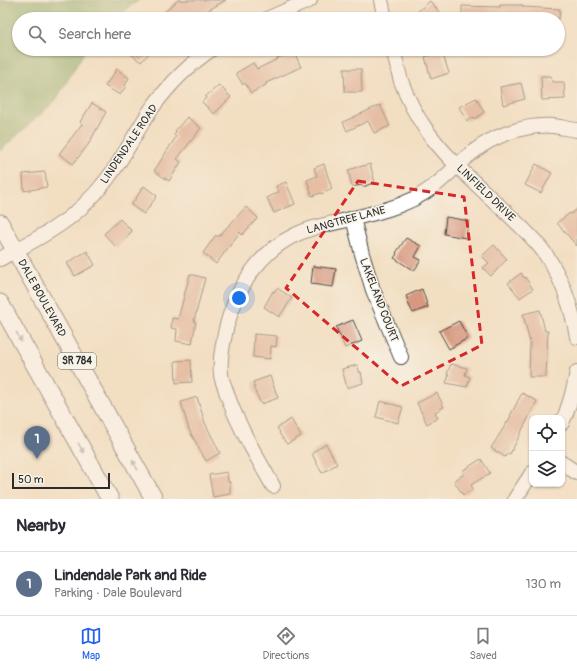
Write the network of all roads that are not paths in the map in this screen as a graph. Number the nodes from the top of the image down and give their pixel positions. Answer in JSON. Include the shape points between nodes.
{"nodes":[{"id":1,"x":310,"y":0,"type":"edge"},
{"id":2,"x":380,"y":0,"type":"edge"},
{"id":3,"x":283,"y":12,"type":"edge"},
{"id":4,"x":383,"y":12,"type":"edge"},
{"id":5,"x":201,"y":56,"type":"edge"},
{"id":6,"x":395,"y":56,"type":"edge"},
{"id":7,"x":577,"y":130,"type":"edge"},
{"id":8,"x":458,"y":165,"type":"junction"},
{"id":9,"x":353,"y":218,"type":"junction"},
{"id":10,"x":0,"y":223,"type":"edge"},
{"id":11,"x":16,"y":250,"type":"junction"},
{"id":12,"x":0,"y":259,"type":"edge"},
{"id":13,"x":0,"y":303,"type":"edge"},
{"id":14,"x":575,"y":317,"type":"edge"},
{"id":15,"x":577,"y":337,"type":"edge"},
{"id":16,"x":401,"y":358,"type":"dead end"},
{"id":17,"x":577,"y":372,"type":"edge"},
{"id":18,"x":565,"y":415,"type":"edge"},
{"id":19,"x":565,"y":465,"type":"edge"},
{"id":20,"x":577,"y":473,"type":"edge"},
{"id":21,"x":529,"y":478,"type":"edge"},
{"id":22,"x":273,"y":486,"type":"dead end"},
{"id":23,"x":110,"y":499,"type":"edge"},
{"id":24,"x":154,"y":499,"type":"edge"},
{"id":25,"x":515,"y":499,"type":"edge"}],
"edges":[{"from":1,"to":3,"type":"street"},
{"from":2,"to":4,"type":"street"},
{"from":5,"to":11,"type":"street","name":"LINDENDALE ROAD","via":[[183,71],[152,109],[116,167],[90,199],[53,229]]},
{"from":6,"to":8,"type":"street","name":"LINFIELD DRIVE","via":[[401,81],[411,104],[439,147]]},
{"from":7,"to":8,"type":"street","name":"LANGTREE LANE","via":[[552,126],[514,131],[483,145]]},
{"from":8,"to":9,"type":"street","name":"LANGTREE LANE","via":[[435,186],[418,197],[400,206]]},
{"from":8,"to":14,"type":"street","name":"LINFIELD DRIVE","via":[[531,236],[546,255],[558,275]]},
{"from":9,"to":16,"type":"street","name":"LAKELAND COURT","via":[[373,290]]},
{"from":9,"to":22,"type":"street","name":"LANGTREE LANE","via":[[295,234],[273,248],[250,273],[234,303],[225,330],[221,375],[230,403]]},
{"from":10,"to":11,"type":"main road","name":"DALE BOULEVARD","number":"SR 784"},
{"from":11,"to":12,"type":"street","name":"LINDENDALE ROAD"},
{"from":24,"to":11,"type":"main road","name":"DALE BOULEVARD","number":"SR 784","one_way":true},
{"from":13,"to":23,"type":"main road","one_way":true},
{"from":14,"to":15,"type":"street","name":"LINFIELD DRIVE"},
{"from":17,"to":18,"type":"street"},
{"from":19,"to":20,"type":"street"},
{"from":21,"to":25,"type":"street"}]}
